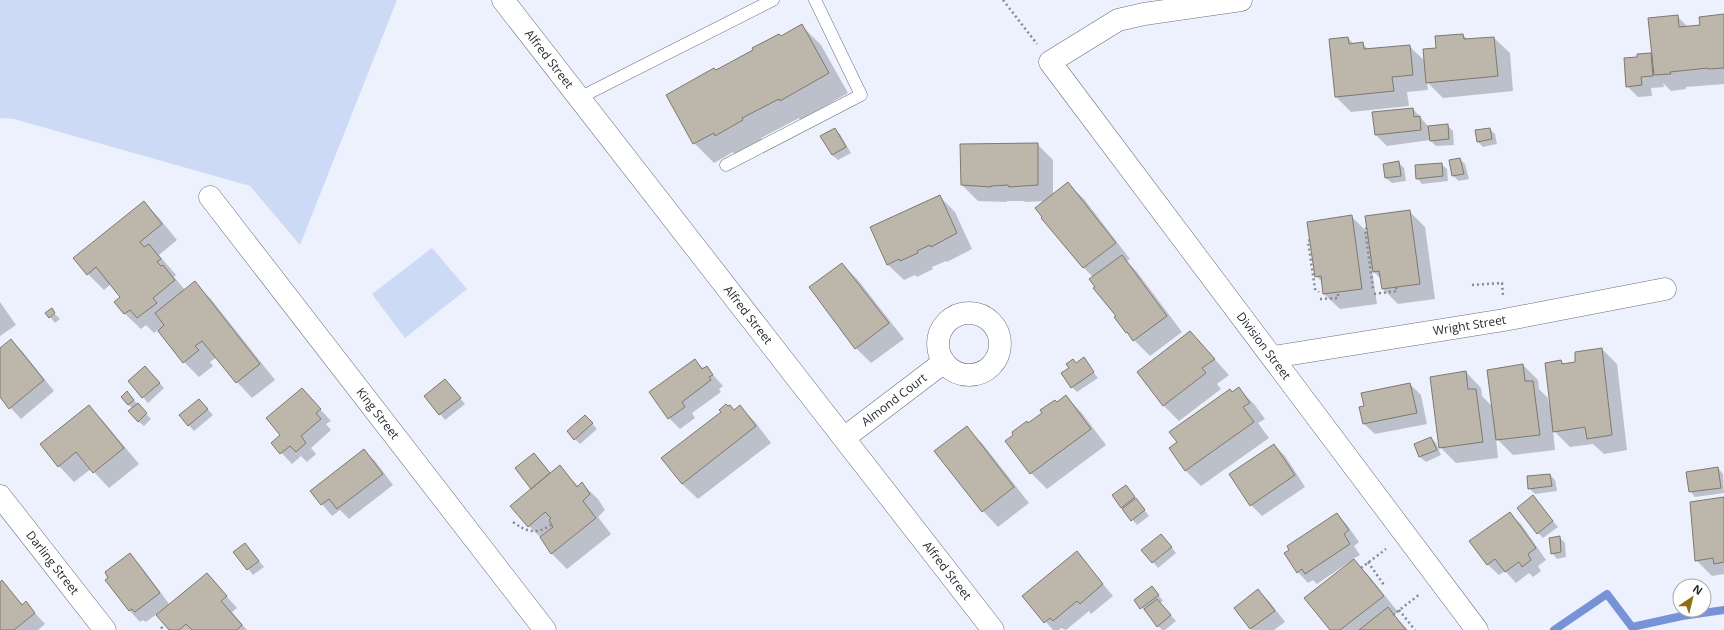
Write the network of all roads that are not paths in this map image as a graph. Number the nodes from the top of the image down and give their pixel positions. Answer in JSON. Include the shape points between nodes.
{"nodes":[{"id":1,"x":503,"y":0,"type":"edge"},
{"id":2,"x":773,"y":0,"type":"edge"},
{"id":3,"x":814,"y":0,"type":"edge"},
{"id":4,"x":1241,"y":0,"type":"edge"},
{"id":5,"x":579,"y":98,"type":"junction"},
{"id":6,"x":726,"y":165,"type":"dead end"},
{"id":7,"x":210,"y":197,"type":"dead end"},
{"id":8,"x":1665,"y":289,"type":"dead end"},
{"id":9,"x":1273,"y":357,"type":"junction"},
{"id":10,"x":944,"y":362,"type":"dead end"},
{"id":11,"x":844,"y":438,"type":"junction"},
{"id":12,"x":0,"y":496,"type":"edge"},
{"id":13,"x":105,"y":630,"type":"edge"},
{"id":14,"x":545,"y":630,"type":"edge"},
{"id":15,"x":993,"y":630,"type":"edge"},
{"id":16,"x":1477,"y":630,"type":"edge"}],
"edges":[{"from":1,"to":5,"type":"street","name":"Alfred Street"},
{"from":2,"to":5,"type":"lane"},
{"from":3,"to":6,"type":"lane","via":[[861,95]]},
{"from":4,"to":9,"type":"street","name":"Division Street","via":[[1118,20],[1050,62]]},
{"from":5,"to":11,"type":"street","name":"Alfred Street"},
{"from":7,"to":14,"type":"street","name":"King Street"},
{"from":8,"to":9,"type":"street","name":"Wright Street","via":[[1504,320]]},
{"from":9,"to":16,"type":"street","name":"Division Street"},
{"from":10,"to":11,"type":"street","name":"Almond Court"},
{"from":11,"to":15,"type":"street","name":"Alfred Street"},
{"from":12,"to":13,"type":"street","name":"Darling Street"}]}
